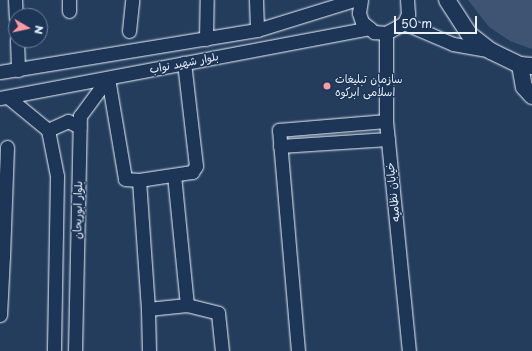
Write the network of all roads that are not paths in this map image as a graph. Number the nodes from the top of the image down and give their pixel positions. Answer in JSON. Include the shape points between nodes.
{"nodes":[{"id":1,"x":132,"y":0,"type":"edge"},
{"id":2,"x":207,"y":0,"type":"edge"},
{"id":3,"x":256,"y":0,"type":"edge"},
{"id":4,"x":354,"y":0,"type":"edge"},
{"id":5,"x":361,"y":0,"type":"edge"},
{"id":6,"x":406,"y":0,"type":"edge"},
{"id":7,"x":446,"y":0,"type":"edge"},
{"id":8,"x":404,"y":22,"type":"junction"},
{"id":9,"x":369,"y":28,"type":"junction"},
{"id":10,"x":257,"y":30,"type":"junction"},
{"id":11,"x":130,"y":31,"type":"dead end"},
{"id":12,"x":386,"y":33,"type":"junction"},
{"id":13,"x":206,"y":39,"type":"junction"},
{"id":14,"x":17,"y":48,"type":"edge"},
{"id":15,"x":139,"y":50,"type":"junction"},
{"id":16,"x":491,"y":51,"type":"junction"},
{"id":17,"x":184,"y":63,"type":"junction"},
{"id":18,"x":526,"y":65,"type":"edge"},
{"id":19,"x":18,"y":70,"type":"junction"},
{"id":20,"x":142,"y":71,"type":"junction"},
{"id":21,"x":0,"y":72,"type":"edge"},
{"id":22,"x":108,"y":78,"type":"junction"},
{"id":23,"x":532,"y":96,"type":"edge"},
{"id":24,"x":4,"y":98,"type":"edge"},
{"id":25,"x":386,"y":121,"type":"junction"},
{"id":26,"x":329,"y":125,"type":"junction"},
{"id":27,"x":80,"y":127,"type":"junction"},
{"id":28,"x":48,"y":130,"type":"junction"},
{"id":29,"x":388,"y":139,"type":"junction"},
{"id":30,"x":331,"y":142,"type":"junction"},
{"id":31,"x":280,"y":146,"type":"junction"},
{"id":32,"x":7,"y":147,"type":"dead end"},
{"id":33,"x":174,"y":175,"type":"junction"},
{"id":34,"x":139,"y":180,"type":"junction"},
{"id":35,"x":1,"y":256,"type":"edge"},
{"id":36,"x":187,"y":305,"type":"junction"},
{"id":37,"x":148,"y":309,"type":"junction"},
{"id":38,"x":0,"y":315,"type":"edge"},
{"id":39,"x":54,"y":351,"type":"edge"},
{"id":40,"x":75,"y":351,"type":"edge"},
{"id":41,"x":149,"y":351,"type":"edge"},
{"id":42,"x":222,"y":351,"type":"edge"},
{"id":43,"x":298,"y":351,"type":"edge"},
{"id":44,"x":410,"y":351,"type":"edge"}],
"edges":[{"from":1,"to":11,"type":"street"},
{"from":2,"to":13,"type":"street"},
{"from":3,"to":10,"type":"street"},
{"from":4,"to":10,"type":"street","name":"بلوار شهید نواب"},
{"from":5,"to":9,"type":"street","via":[[359,13]]},
{"from":6,"to":8,"type":"street","via":[[408,14]]},
{"from":7,"to":16,"type":"main road","via":[[469,34]]},
{"from":8,"to":12,"type":"street"},
{"from":8,"to":16,"type":"street","via":[[454,44]]},
{"from":9,"to":12,"type":"street"},
{"from":9,"to":17,"type":"street","name":"بلوار شهید نواب"},
{"from":10,"to":13,"type":"street","name":"بلوار شهید نواب"},
{"from":12,"to":25,"type":"street","name":"خیابان نظامیه"},
{"from":13,"to":15,"type":"street","name":"بلوار شهید نواب"},
{"from":14,"to":19,"type":"street"},
{"from":15,"to":19,"type":"street","name":"بلوار شهید نواب"},
{"from":15,"to":20,"type":"street"},
{"from":16,"to":18,"type":"main road"},
{"from":17,"to":20,"type":"street","name":"بلوار شهید نواب"},
{"from":17,"to":33,"type":"street","via":[[196,166],[192,172]]},
{"from":18,"to":23,"type":"main road","via":[[524,87]]},
{"from":19,"to":21,"type":"street","name":"بلوار شهید نواب"},
{"from":20,"to":22,"type":"street","name":"بلوار شهید نواب"},
{"from":22,"to":24,"type":"street","name":"بلوار شهید نواب"},
{"from":22,"to":27,"type":"street","name":"بلوار ابوریحان","via":[[80,116]]},
{"from":22,"to":34,"type":"street","via":[[123,177]]},
{"from":24,"to":28,"type":"street"},
{"from":25,"to":26,"type":"street"},
{"from":25,"to":29,"type":"street","name":"خیابان نظامیه"},
{"from":26,"to":30,"type":"street"},
{"from":26,"to":31,"type":"street","via":[[279,130]]},
{"from":27,"to":28,"type":"street","via":[[68,121]]},
{"from":27,"to":40,"type":"street","name":"بلوار ابوریحان"},
{"from":28,"to":39,"type":"street","name":"بلوار ابوریحان","via":[[57,176]]},
{"from":29,"to":30,"type":"street"},
{"from":29,"to":44,"type":"street","name":"خیابان نظامیه"},
{"from":30,"to":31,"type":"street"},
{"from":31,"to":43,"type":"street"},
{"from":32,"to":35,"type":"street"},
{"from":33,"to":34,"type":"street"},
{"from":33,"to":36,"type":"street"},
{"from":34,"to":37,"type":"street"},
{"from":35,"to":38,"type":"street"},
{"from":36,"to":37,"type":"street"},
{"from":36,"to":42,"type":"street","via":[[218,312]]},
{"from":37,"to":41,"type":"street"}]}
